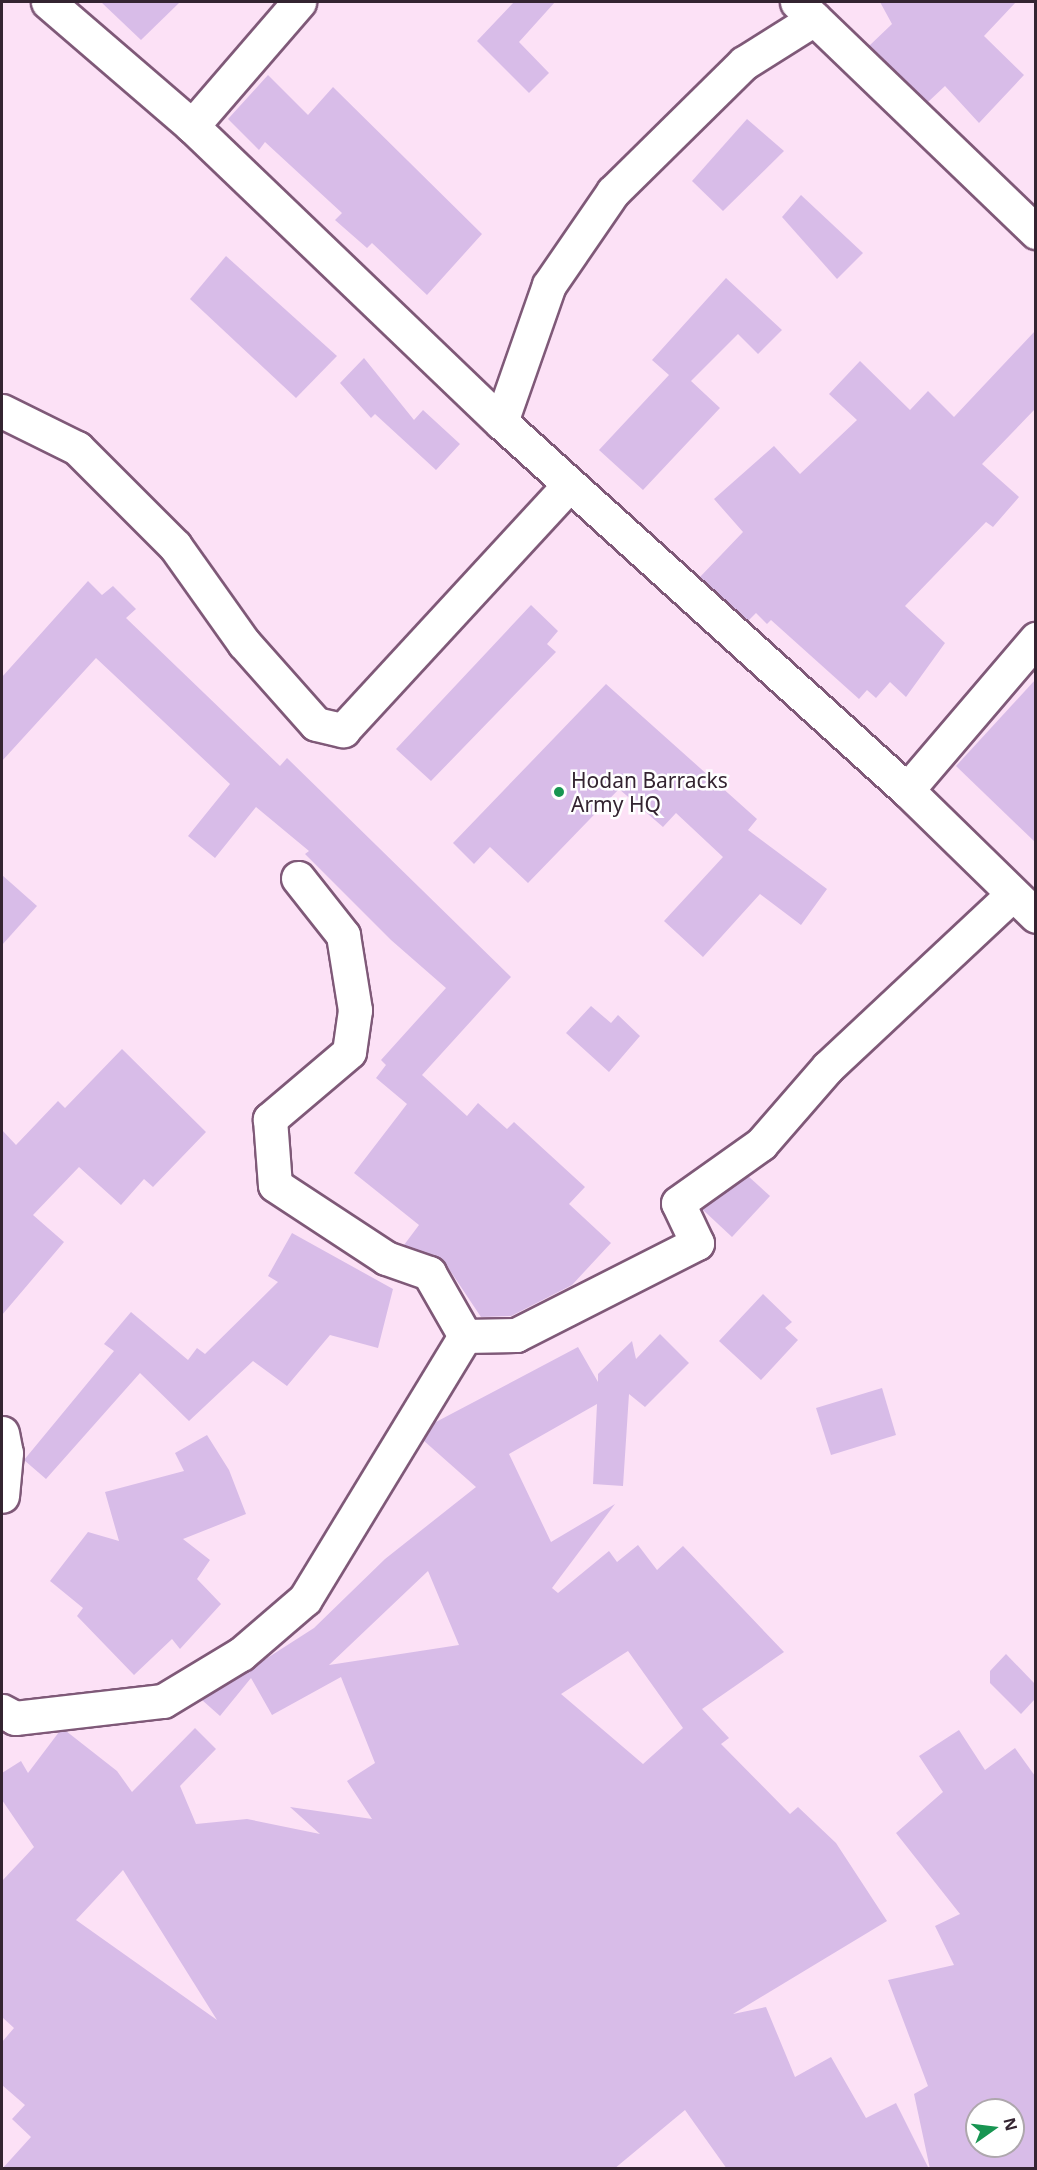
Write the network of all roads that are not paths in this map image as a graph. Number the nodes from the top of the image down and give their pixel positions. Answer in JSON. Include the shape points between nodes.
{"nodes":[{"id":1,"x":48,"y":2,"type":"edge"},
{"id":2,"x":299,"y":2,"type":"edge"},
{"id":3,"x":806,"y":10,"type":"edge"},
{"id":4,"x":192,"y":126,"type":"junction"},
{"id":5,"x":1035,"y":232,"type":"edge"},
{"id":6,"x":2,"y":411,"type":"edge"},
{"id":7,"x":501,"y":422,"type":"junction"},
{"id":8,"x":569,"y":485,"type":"junction"},
{"id":9,"x":1035,"y":639,"type":"edge"},
{"id":10,"x":907,"y":790,"type":"junction"},
{"id":11,"x":298,"y":878,"type":"dead end"},
{"id":12,"x":1024,"y":906,"type":"edge"},
{"id":13,"x":465,"y":1336,"type":"junction"},
{"id":14,"x":2,"y":1433,"type":"edge"},
{"id":15,"x":2,"y":1496,"type":"edge"},
{"id":16,"x":2,"y":1711,"type":"edge"}],
"edges":[{"from":1,"to":4,"type":"street"},
{"from":2,"to":4,"type":"street"},
{"from":3,"to":5,"type":"street"},
{"from":3,"to":7,"type":"street","via":[[744,63],[613,192],[549,285]]},
{"from":4,"to":7,"type":"street"},
{"from":6,"to":8,"type":"street","via":[[77,448],[175,546],[243,643],[316,724],[343,730]]},
{"from":7,"to":8,"type":"street"},
{"from":8,"to":10,"type":"street"},
{"from":9,"to":10,"type":"street"},
{"from":10,"to":12,"type":"street"},
{"from":11,"to":13,"type":"street","via":[[343,935],[355,1010],[349,1052],[270,1119],[275,1185],[386,1258],[429,1273]]},
{"from":12,"to":13,"type":"street","via":[[828,1067],[761,1144],[678,1203],[697,1243],[516,1335]]},
{"from":13,"to":16,"type":"street","via":[[305,1599],[241,1654],[163,1701],[15,1718]]},
{"from":14,"to":15,"type":"street","via":[[6,1453]]}]}
